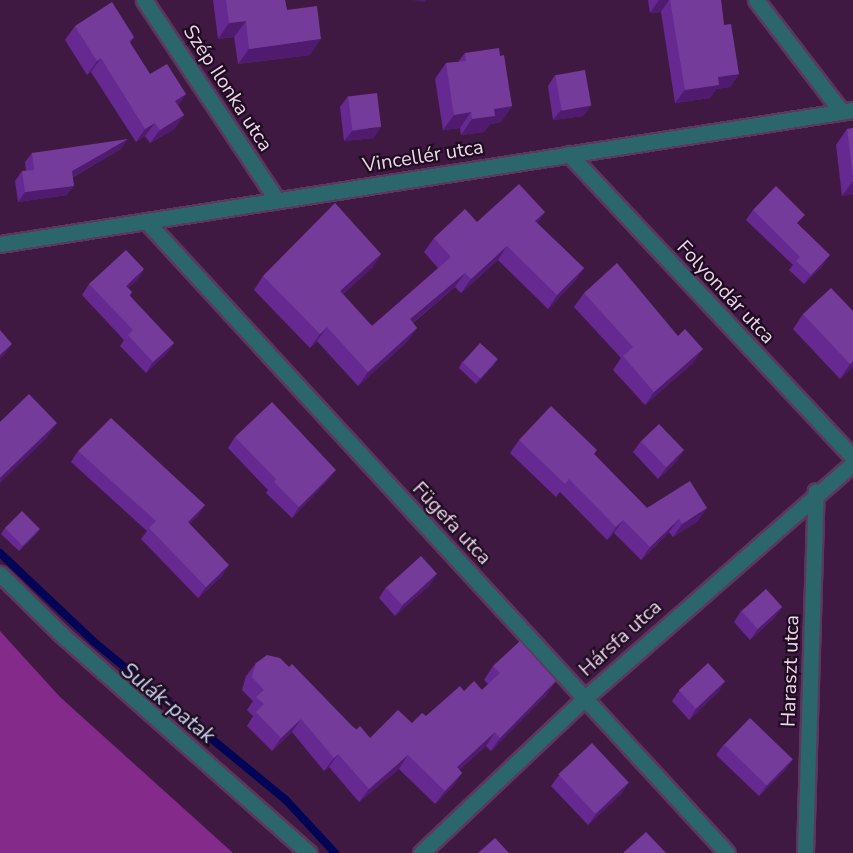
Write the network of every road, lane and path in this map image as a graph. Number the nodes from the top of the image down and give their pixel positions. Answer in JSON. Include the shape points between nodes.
{"nodes":[{"id":1,"x":144,"y":0,"type":"edge"},
{"id":2,"x":756,"y":0,"type":"edge"},
{"id":3,"x":848,"y":111,"type":"edge"},
{"id":4,"x":569,"y":154,"type":"junction"},
{"id":5,"x":277,"y":200,"type":"junction"},
{"id":6,"x":146,"y":221,"type":"junction"},
{"id":7,"x":0,"y":244,"type":"edge"},
{"id":8,"x":853,"y":460,"type":"edge"},
{"id":9,"x":816,"y":491,"type":"junction"},
{"id":10,"x":0,"y":574,"type":"edge"},
{"id":11,"x":585,"y":698,"type":"junction"},
{"id":12,"x":309,"y":853,"type":"edge"},
{"id":13,"x":421,"y":853,"type":"edge"},
{"id":14,"x":727,"y":853,"type":"edge"},
{"id":15,"x":805,"y":853,"type":"edge"}],
"edges":[{"from":1,"to":5,"type":"street","name":"Szép Ilonka utca"},
{"from":2,"to":3,"type":"street"},
{"from":3,"to":4,"type":"street","name":"Vincellér utca"},
{"from":4,"to":5,"type":"street","name":"Vincellér utca"},
{"from":4,"to":8,"type":"street","name":"Folyondár utca"},
{"from":5,"to":6,"type":"street","name":"Vincellér utca"},
{"from":6,"to":7,"type":"street","name":"Vincellér utca"},
{"from":6,"to":11,"type":"street","name":"Fügefa utca"},
{"from":8,"to":9,"type":"street","name":"Hársfa utca"},
{"from":9,"to":11,"type":"street","name":"Hársfa utca"},
{"from":9,"to":15,"type":"street","name":"Haraszt utca"},
{"from":10,"to":12,"type":"street","via":[[60,633]]},
{"from":11,"to":13,"type":"street","name":"Hársfa utca"},
{"from":11,"to":14,"type":"street","name":"Fügefa utca"}]}
